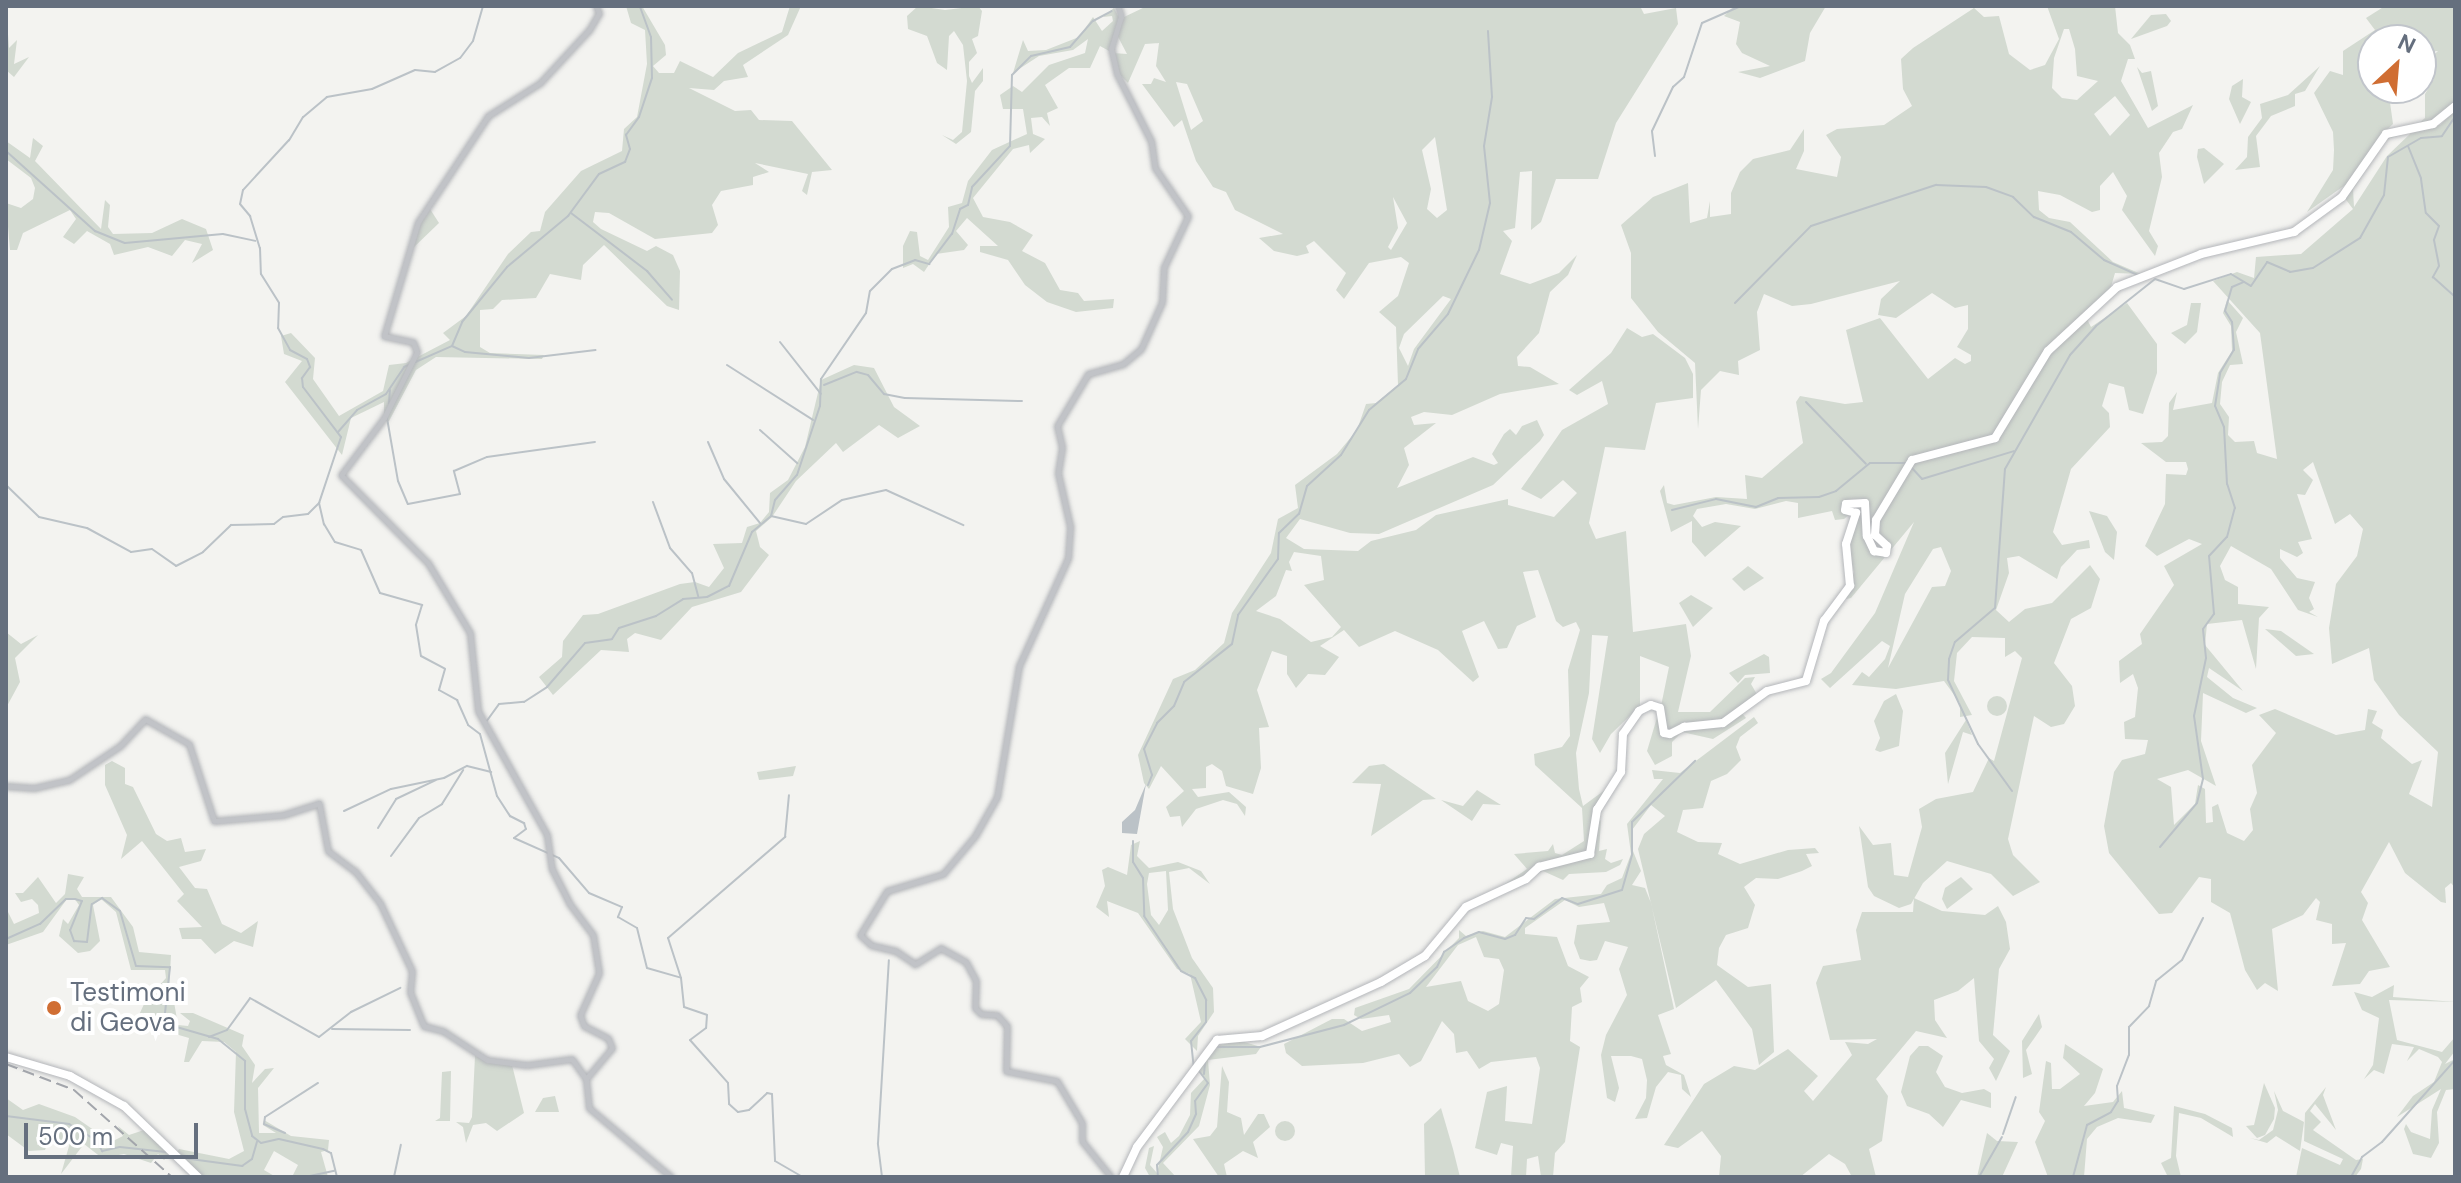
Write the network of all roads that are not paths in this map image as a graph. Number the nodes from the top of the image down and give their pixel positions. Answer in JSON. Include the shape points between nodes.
{"nodes":[{"id":1,"x":596,"y":6,"type":"edge"},
{"id":2,"x":1118,"y":6,"type":"edge"},
{"id":3,"x":2455,"y":106,"type":"edge"},
{"id":4,"x":6,"y":786,"type":"edge"},
{"id":5,"x":6,"y":1057,"type":"edge"},
{"id":6,"x":586,"y":1079,"type":"junction"},
{"id":7,"x":198,"y":1177,"type":"edge"},
{"id":8,"x":671,"y":1177,"type":"edge"},
{"id":9,"x":1111,"y":1177,"type":"edge"},
{"id":10,"x":1123,"y":1177,"type":"edge"}],
"edges":[{"from":1,"to":6,"type":"street","via":[[599,13],[586,34],[540,83],[488,116],[418,222],[384,336],[413,342],[413,364],[384,418],[341,475],[438,577],[448,604],[470,633],[482,719],[552,848],[552,865],[569,903],[593,935],[599,973],[581,1020],[612,1046]]},
{"from":2,"to":9,"type":"street","via":[[1113,61],[1151,141],[1155,168],[1188,216],[1164,267],[1162,302],[1141,349],[1123,364],[1088,374],[1057,426],[1062,447],[1058,473],[1070,526],[1068,558],[1019,666],[997,797],[975,836],[943,874],[887,891],[860,935],[915,964],[941,948],[966,962],[976,981],[975,1008],[997,1015],[1007,1026],[1006,1071],[1057,1081],[1082,1123],[1082,1141]]},
{"from":3,"to":10,"type":"main road","via":[[2433,124],[2386,134],[2342,197],[2294,232],[2201,254],[2123,283],[2077,319],[2048,351],[1995,438],[1912,460],[1876,520],[1875,535],[1887,546],[1886,553],[1874,551],[1867,536],[1865,503],[1843,506],[1856,513],[1846,544],[1850,586],[1824,621],[1806,681],[1767,691],[1723,723],[1684,727],[1670,734],[1664,733],[1660,708],[1651,705],[1639,711],[1623,734],[1621,772],[1597,810],[1590,854],[1539,867],[1526,879],[1466,907],[1414,965],[1262,1036],[1217,1040],[1144,1137]]},
{"from":4,"to":6,"type":"street","via":[[34,788],[69,780],[120,746],[145,719],[189,744],[214,821],[283,815],[319,803],[328,851],[355,871],[378,899],[410,967],[410,992],[424,1026],[443,1031],[487,1060],[527,1065],[572,1059]]},
{"from":5,"to":7,"type":"main road","via":[[70,1076],[116,1101]]},
{"from":6,"to":8,"type":"street","via":[[593,1113]]}]}
